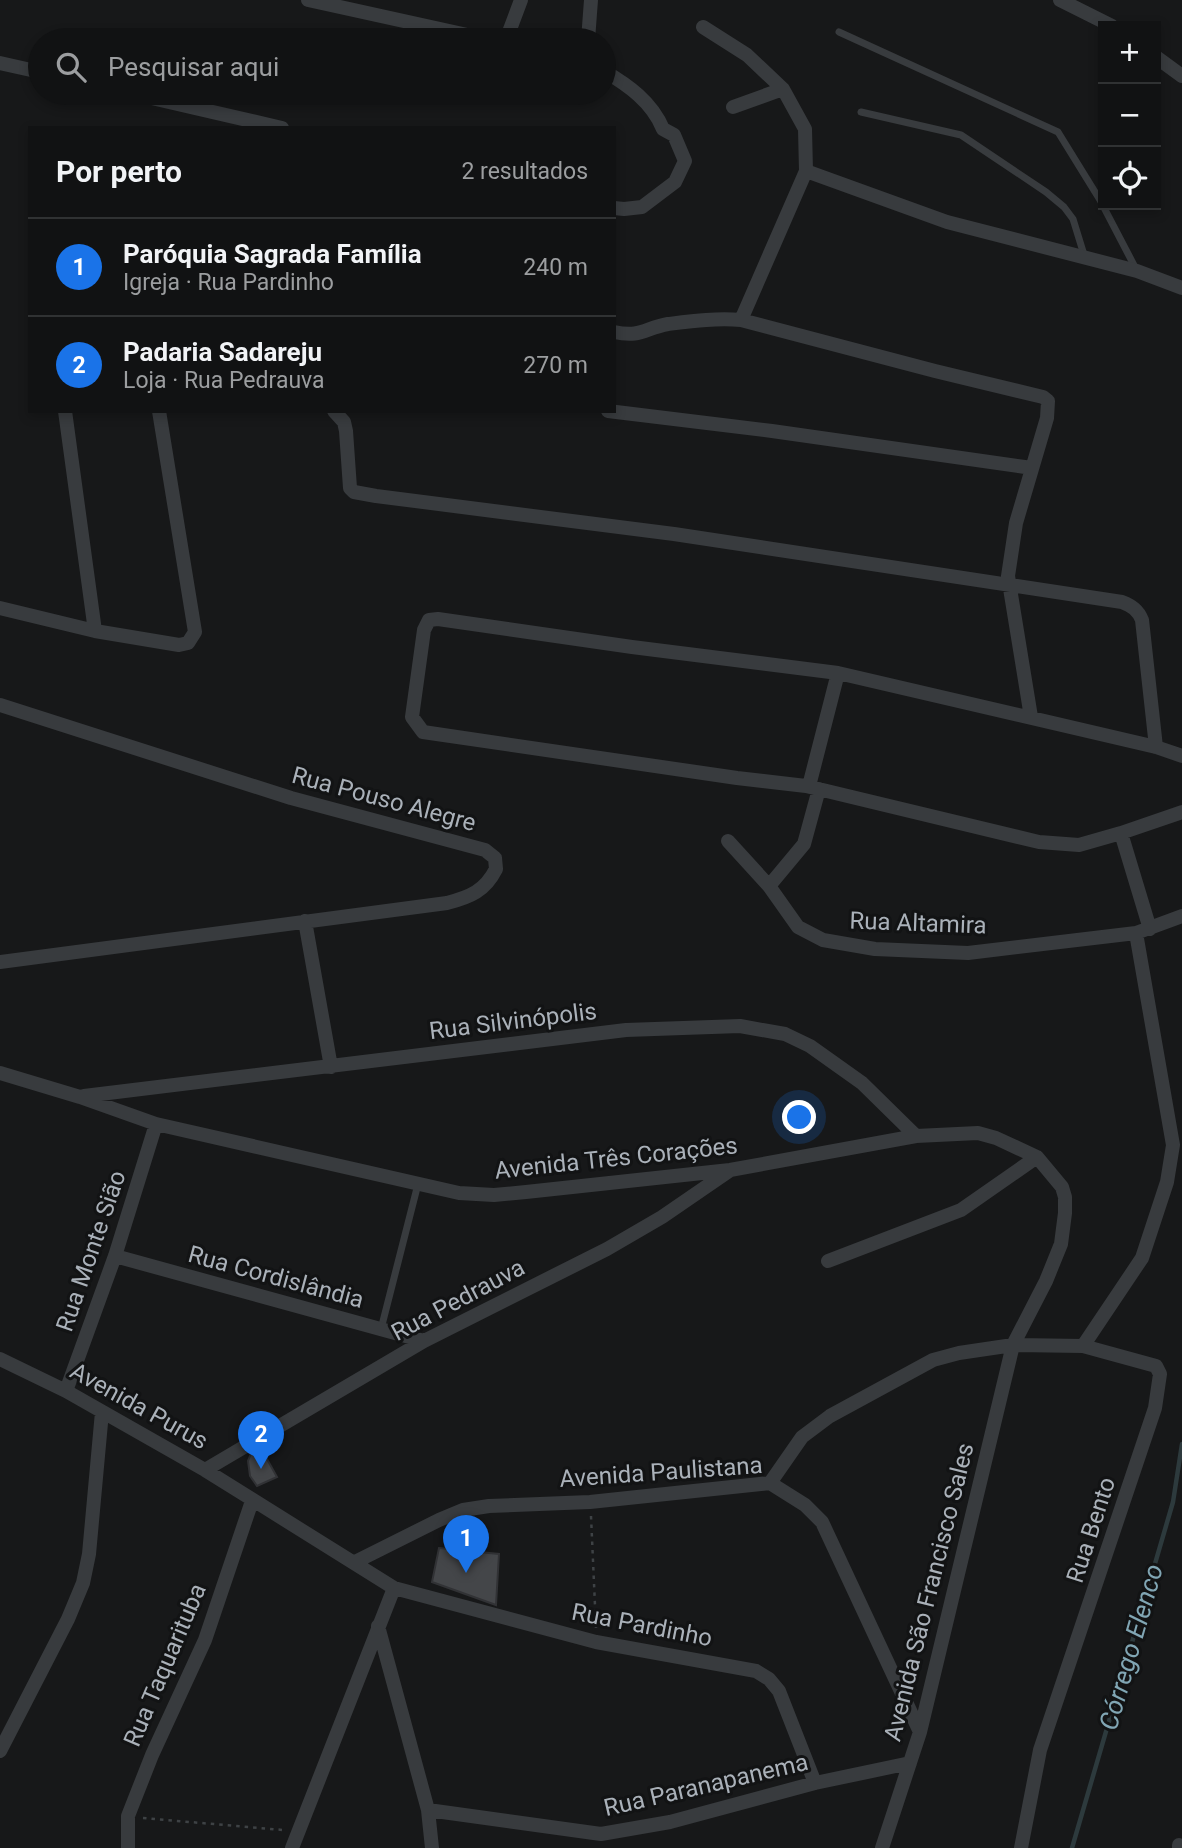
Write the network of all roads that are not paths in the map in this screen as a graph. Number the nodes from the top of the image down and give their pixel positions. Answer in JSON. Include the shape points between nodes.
{"nodes":[{"id":1,"x":308,"y":0,"type":"edge"},
{"id":2,"x":522,"y":0,"type":"edge"},
{"id":3,"x":591,"y":0,"type":"edge"},
{"id":4,"x":1060,"y":0,"type":"edge"},
{"id":5,"x":1102,"y":21,"type":"edge"},
{"id":6,"x":703,"y":27,"type":"dead end"},
{"id":7,"x":435,"y":28,"type":"edge"},
{"id":8,"x":511,"y":28,"type":"edge"},
{"id":9,"x":589,"y":28,"type":"edge"},
{"id":10,"x":839,"y":32,"type":"dead end"},
{"id":11,"x":1161,"y":61,"type":"edge"},
{"id":12,"x":0,"y":63,"type":"edge"},
{"id":13,"x":28,"y":69,"type":"edge"},
{"id":14,"x":1182,"y":76,"type":"edge"},
{"id":15,"x":616,"y":79,"type":"edge"},
{"id":16,"x":783,"y":89,"type":"junction"},
{"id":17,"x":182,"y":105,"type":"edge"},
{"id":18,"x":733,"y":107,"type":"dead end"},
{"id":19,"x":861,"y":112,"type":"dead end"},
{"id":20,"x":273,"y":126,"type":"edge"},
{"id":21,"x":806,"y":171,"type":"junction"},
{"id":22,"x":616,"y":208,"type":"edge"},
{"id":23,"x":1086,"y":259,"type":"junction"},
{"id":24,"x":1137,"y":271,"type":"junction"},
{"id":25,"x":1182,"y":288,"type":"edge"},
{"id":26,"x":741,"y":320,"type":"junction"},
{"id":27,"x":616,"y":332,"type":"edge"},
{"id":28,"x":616,"y":412,"type":"edge"},
{"id":29,"x":65,"y":413,"type":"edge"},
{"id":30,"x":159,"y":413,"type":"edge"},
{"id":31,"x":336,"y":413,"type":"edge"},
{"id":32,"x":1032,"y":468,"type":"junction"},
{"id":33,"x":1010,"y":584,"type":"junction"},
{"id":34,"x":0,"y":608,"type":"edge"},
{"id":35,"x":95,"y":631,"type":"junction"},
{"id":36,"x":838,"y":673,"type":"junction"},
{"id":37,"x":0,"y":705,"type":"edge"},
{"id":38,"x":1031,"y":717,"type":"junction"},
{"id":39,"x":1156,"y":747,"type":"junction"},
{"id":40,"x":1182,"y":756,"type":"edge"},
{"id":41,"x":814,"y":788,"type":"junction"},
{"id":42,"x":1182,"y":812,"type":"edge"},
{"id":43,"x":1121,"y":833,"type":"junction"},
{"id":44,"x":728,"y":841,"type":"dead end"},
{"id":45,"x":769,"y":886,"type":"junction"},
{"id":46,"x":1182,"y":916,"type":"edge"},
{"id":47,"x":304,"y":920,"type":"junction"},
{"id":48,"x":1150,"y":929,"type":"junction"},
{"id":49,"x":1136,"y":933,"type":"junction"},
{"id":50,"x":0,"y":962,"type":"edge"},
{"id":51,"x":331,"y":1067,"type":"junction"},
{"id":52,"x":0,"y":1073,"type":"edge"},
{"id":53,"x":80,"y":1097,"type":"junction"},
{"id":54,"x":156,"y":1124,"type":"junction"},
{"id":55,"x":916,"y":1136,"type":"junction"},
{"id":56,"x":1037,"y":1157,"type":"junction"},
{"id":57,"x":730,"y":1170,"type":"junction"},
{"id":58,"x":418,"y":1184,"type":"junction"},
{"id":59,"x":115,"y":1256,"type":"junction"},
{"id":60,"x":828,"y":1261,"type":"dead end"},
{"id":61,"x":381,"y":1329,"type":"junction"},
{"id":62,"x":424,"y":1341,"type":"junction"},
{"id":63,"x":1013,"y":1345,"type":"junction"},
{"id":64,"x":1083,"y":1346,"type":"junction"},
{"id":65,"x":0,"y":1359,"type":"edge"},
{"id":66,"x":66,"y":1391,"type":"junction"},
{"id":67,"x":102,"y":1412,"type":"junction"},
{"id":68,"x":205,"y":1469,"type":"junction"},
{"id":69,"x":770,"y":1483,"type":"junction"},
{"id":70,"x":252,"y":1501,"type":"junction"},
{"id":71,"x":355,"y":1562,"type":"junction"},
{"id":72,"x":394,"y":1588,"type":"junction"},
{"id":73,"x":378,"y":1626,"type":"junction"},
{"id":74,"x":920,"y":1731,"type":"junction"},
{"id":75,"x":0,"y":1751,"type":"edge"},
{"id":76,"x":910,"y":1763,"type":"junction"},
{"id":77,"x":815,"y":1783,"type":"junction"},
{"id":78,"x":428,"y":1810,"type":"junction"},
{"id":79,"x":128,"y":1848,"type":"edge"},
{"id":80,"x":292,"y":1848,"type":"edge"},
{"id":81,"x":432,"y":1848,"type":"edge"},
{"id":82,"x":882,"y":1848,"type":"edge"},
{"id":83,"x":1021,"y":1848,"type":"edge"}],
"edges":[{"from":1,"to":7,"type":"street"},
{"from":2,"to":8,"type":"street"},
{"from":3,"to":9,"type":"street"},
{"from":4,"to":5,"type":"street"},
{"from":6,"to":16,"type":"street","via":[[747,55]]},
{"from":10,"to":24,"type":"lane","via":[[1058,132]]},
{"from":11,"to":14,"type":"street"},
{"from":12,"to":13,"type":"street"},
{"from":15,"to":22,"type":"street","via":[[643,99],[663,129],[674,135],[685,161],[675,182],[642,206]]},
{"from":16,"to":18,"type":"street"},
{"from":16,"to":21,"type":"street","via":[[805,129]]},
{"from":17,"to":20,"type":"street"},
{"from":19,"to":23,"type":"lane","via":[[961,135],[1064,207],[1073,219]]},
{"from":21,"to":23,"type":"street","via":[[947,222]]},
{"from":21,"to":26,"type":"street"},
{"from":23,"to":24,"type":"street"},
{"from":24,"to":25,"type":"street"},
{"from":26,"to":27,"type":"street","via":[[667,324],[630,336]]},
{"from":26,"to":32,"type":"street","via":[[1043,397],[1048,401],[1047,418]]},
{"from":28,"to":32,"type":"street"},
{"from":29,"to":35,"type":"street"},
{"from":30,"to":35,"type":"street","via":[[195,632],[188,643],[179,645]]},
{"from":31,"to":33,"type":"street","via":[[344,422],[354,492]]},
{"from":32,"to":33,"type":"street","via":[[1016,523]]},
{"from":33,"to":38,"type":"street"},
{"from":33,"to":39,"type":"street","via":[[1122,602],[1139,613]]},
{"from":34,"to":35,"type":"street"},
{"from":36,"to":38,"type":"street"},
{"from":36,"to":41,"type":"street"},
{"from":36,"to":41,"type":"street","via":[[438,619],[429,621],[424,630],[412,717],[423,732]]},
{"from":37,"to":47,"type":"street","name":"Rua Pouso Alegre","via":[[291,798],[485,850],[495,859],[491,880],[467,898]]},
{"from":38,"to":39,"type":"street"},
{"from":39,"to":40,"type":"street"},
{"from":41,"to":43,"type":"street","via":[[1039,842],[1079,845]]},
{"from":41,"to":45,"type":"street","via":[[804,845]]},
{"from":42,"to":43,"type":"street"},
{"from":43,"to":48,"type":"street"},
{"from":44,"to":45,"type":"street","name":"Rua Altamira"},
{"from":45,"to":49,"type":"street","name":"Rua Altamira","via":[[808,934],[874,949],[968,953]]},
{"from":46,"to":48,"type":"street","name":"Rua Altamira"},
{"from":47,"to":50,"type":"street","name":"Rua Pouso Alegre"},
{"from":47,"to":51,"type":"street"},
{"from":48,"to":49,"type":"street","name":"Rua Altamira"},
{"from":49,"to":64,"type":"street","via":[[1173,1146],[1167,1182],[1142,1258]]},
{"from":51,"to":53,"type":"street","name":"Rua Silvinópolis"},
{"from":51,"to":55,"type":"street","name":"Rua Silvinópolis","via":[[626,1030],[766,1029],[820,1053],[862,1083]]},
{"from":52,"to":53,"type":"street","name":"Avenida Três Corações"},
{"from":53,"to":54,"type":"street","name":"Avenida Três Corações"},
{"from":54,"to":58,"type":"street","name":"Avenida Três Corações"},
{"from":54,"to":59,"type":"street","name":"Rua Monte Sião"},
{"from":55,"to":56,"type":"street","name":"Avenida Três Corações","via":[[978,1133]]},
{"from":55,"to":57,"type":"street","name":"Avenida Três Corações"},
{"from":56,"to":60,"type":"street","via":[[961,1210]]},
{"from":56,"to":63,"type":"street","name":"Avenida Três Corações","via":[[1062,1186],[1065,1213],[1060,1244],[1046,1281]]},
{"from":57,"to":58,"type":"street","name":"Avenida Três Corações","via":[[494,1195]]},
{"from":57,"to":62,"type":"street","name":"Rua Pedrauva","via":[[607,1249]]},
{"from":58,"to":61,"type":"lane"},
{"from":59,"to":61,"type":"street","name":"Rua Cordislândia"},
{"from":59,"to":66,"type":"street","name":"Rua Monte Sião"},
{"from":61,"to":62,"type":"street","name":"Rua Cordislândia"},
{"from":62,"to":68,"type":"street","name":"Rua Pedrauva"},
{"from":63,"to":64,"type":"street","name":"Rua Bento"},
{"from":63,"to":69,"type":"street","name":"Rua Bento","via":[[933,1360],[830,1416],[802,1437]]},
{"from":63,"to":74,"type":"street","name":"Avenida São Francisco Sales"},
{"from":64,"to":83,"type":"street","name":"Rua Bento","via":[[1156,1366],[1159,1388],[1040,1750]]},
{"from":65,"to":66,"type":"street","name":"Avenida Purus"},
{"from":66,"to":67,"type":"street","name":"Avenida Purus"},
{"from":67,"to":68,"type":"street","name":"Avenida Purus"},
{"from":67,"to":75,"type":"street","via":[[83,1583]]},
{"from":68,"to":70,"type":"street","name":"Avenida Purus"},
{"from":69,"to":71,"type":"street","name":"Avenida Paulistana","via":[[463,1510]]},
{"from":69,"to":74,"type":"street","name":"Avenida Paulistana","via":[[822,1522]]},
{"from":70,"to":71,"type":"street","name":"Avenida Purus"},
{"from":70,"to":79,"type":"street","name":"Rua Taquarituba","via":[[205,1640],[128,1816]]},
{"from":71,"to":72,"type":"street","name":"Avenida Purus"},
{"from":72,"to":73,"type":"street"},
{"from":72,"to":77,"type":"street","name":"Rua Pardinho","via":[[596,1642],[756,1671],[779,1691]]},
{"from":73,"to":78,"type":"street"},
{"from":73,"to":80,"type":"street"},
{"from":74,"to":76,"type":"street","name":"Avenida São Francisco Sales"},
{"from":76,"to":77,"type":"street","name":"Rua Paranapanema"},
{"from":76,"to":82,"type":"street","name":"Avenida São Francisco Sales"},
{"from":77,"to":78,"type":"street","name":"Rua Paranapanema","via":[[670,1822],[601,1835]]},
{"from":78,"to":81,"type":"street"}]}
